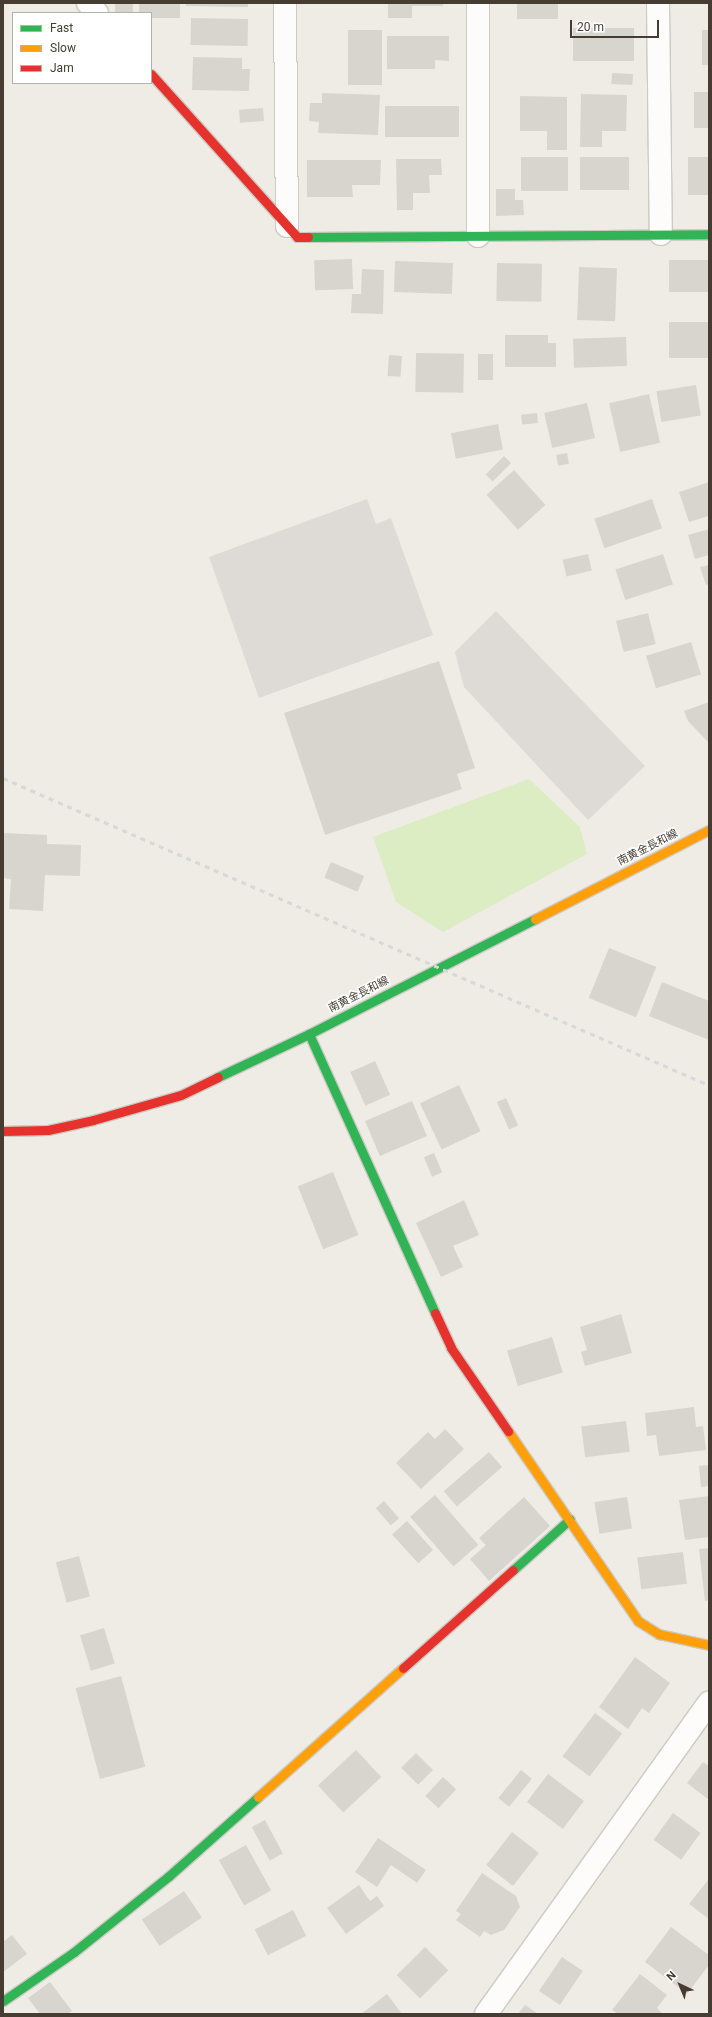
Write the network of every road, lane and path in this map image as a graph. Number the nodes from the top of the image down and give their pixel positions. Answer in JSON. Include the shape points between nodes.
{"nodes":[{"id":1,"x":88,"y":3,"type":"edge"},
{"id":2,"x":285,"y":3,"type":"edge"},
{"id":3,"x":478,"y":3,"type":"edge"},
{"id":4,"x":658,"y":3,"type":"edge"},
{"id":5,"x":96,"y":12,"type":"edge"},
{"id":6,"x":152,"y":75,"type":"edge"},
{"id":7,"x":287,"y":226,"type":"junction"},
{"id":8,"x":661,"y":234,"type":"junction"},
{"id":9,"x":709,"y":234,"type":"edge"},
{"id":10,"x":478,"y":236,"type":"junction"},
{"id":11,"x":709,"y":830,"type":"edge"},
{"id":12,"x":309,"y":1034,"type":"junction"},
{"id":13,"x":3,"y":1131,"type":"edge"},
{"id":14,"x":570,"y":1519,"type":"junction"},
{"id":15,"x":709,"y":1644,"type":"edge"},
{"id":16,"x":709,"y":1703,"type":"edge"},
{"id":17,"x":3,"y":2002,"type":"edge"},
{"id":18,"x":486,"y":2014,"type":"edge"}],
"edges":[{"from":1,"to":5,"type":"street"},
{"from":2,"to":7,"type":"street"},
{"from":3,"to":10,"type":"street"},
{"from":4,"to":8,"type":"street"},
{"from":6,"to":7,"type":"street"},
{"from":7,"to":10,"type":"street","via":[[297,237]]},
{"from":8,"to":9,"type":"street"},
{"from":8,"to":10,"type":"street"},
{"from":11,"to":12,"type":"street","name":"南黄金長和線"},
{"from":12,"to":13,"type":"street","name":"南黄金長和線","via":[[181,1095],[48,1130]]},
{"from":12,"to":14,"type":"street","via":[[451,1348]]},
{"from":14,"to":15,"type":"street","via":[[638,1621],[659,1634]]},
{"from":14,"to":17,"type":"street","via":[[169,1876],[74,1952]]},
{"from":16,"to":18,"type":"street"}]}
